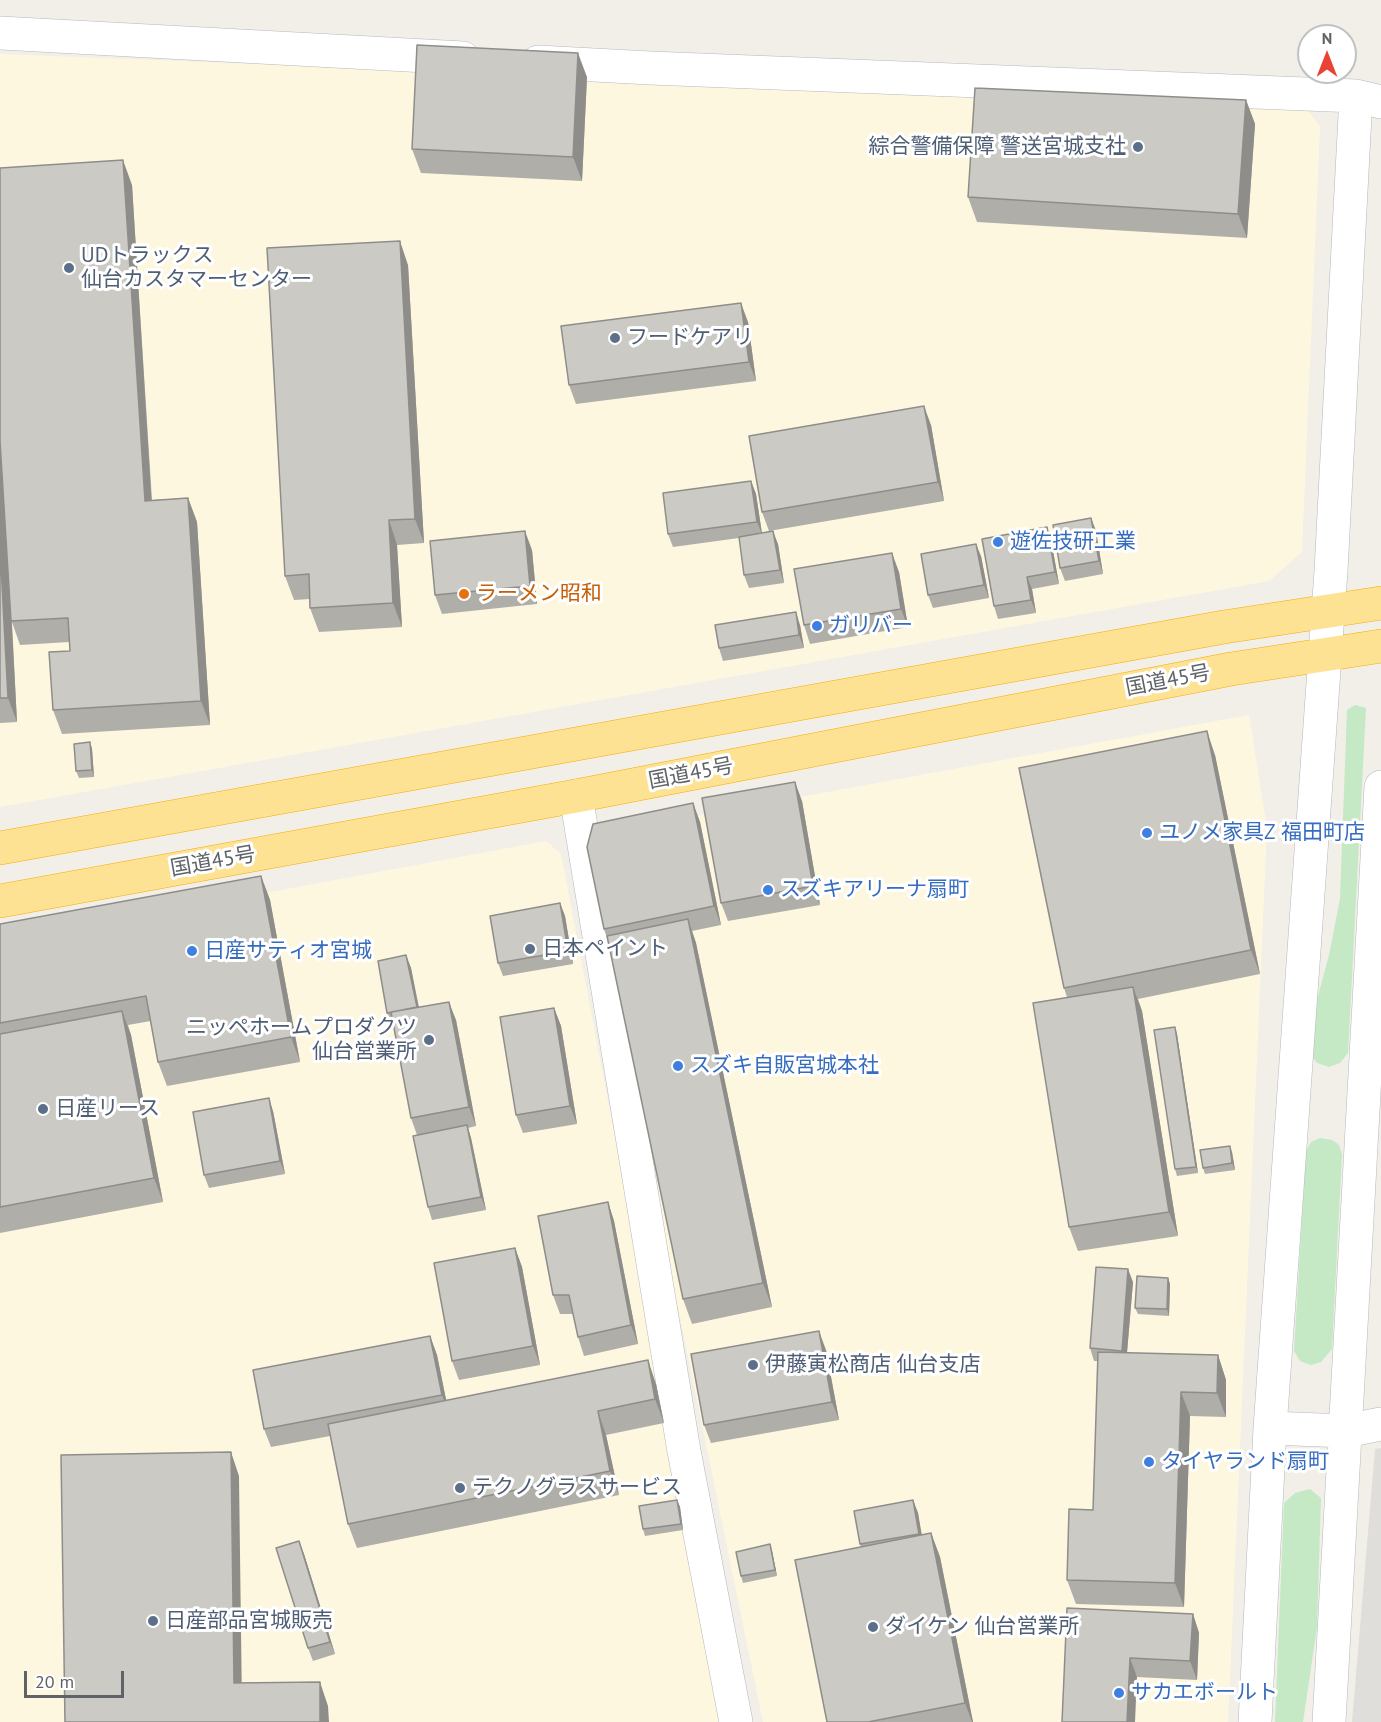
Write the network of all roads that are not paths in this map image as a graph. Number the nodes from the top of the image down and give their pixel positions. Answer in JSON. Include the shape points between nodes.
{"nodes":[{"id":1,"x":0,"y":33,"type":"edge"},
{"id":2,"x":1369,"y":99,"type":"edge"},
{"id":3,"x":1381,"y":603,"type":"edge"},
{"id":4,"x":1327,"y":611,"type":"junction"},
{"id":5,"x":1381,"y":646,"type":"edge"},
{"id":6,"x":1324,"y":655,"type":"junction"},
{"id":7,"x":1381,"y":787,"type":"edge"},
{"id":8,"x":576,"y":796,"type":"junction"},
{"id":9,"x":0,"y":849,"type":"edge"},
{"id":10,"x":0,"y":900,"type":"edge"},
{"id":11,"x":1381,"y":1424,"type":"edge"},
{"id":12,"x":1270,"y":1428,"type":"junction"},
{"id":13,"x":1346,"y":1431,"type":"junction"},
{"id":14,"x":736,"y":1722,"type":"edge"},
{"id":15,"x":1255,"y":1722,"type":"edge"},
{"id":16,"x":1329,"y":1722,"type":"edge"}],
"edges":[{"from":1,"to":2,"type":"street","via":[[650,68]]},
{"from":2,"to":4,"type":"street"},
{"from":3,"to":4,"type":"highway","name":"国道45号"},
{"from":4,"to":6,"type":"street"},
{"from":4,"to":9,"type":"highway","name":"国道45号"},
{"from":5,"to":6,"type":"highway","name":"国道45号"},
{"from":6,"to":8,"type":"highway","name":"国道45号","via":[[1231,669]]},
{"from":6,"to":12,"type":"street"},
{"from":7,"to":13,"type":"street"},
{"from":8,"to":10,"type":"highway","name":"国道45号"},
{"from":8,"to":14,"type":"street","via":[[684,1451]]},
{"from":11,"to":13,"type":"street"},
{"from":12,"to":13,"type":"street"},
{"from":12,"to":15,"type":"street"},
{"from":13,"to":16,"type":"street"}]}
